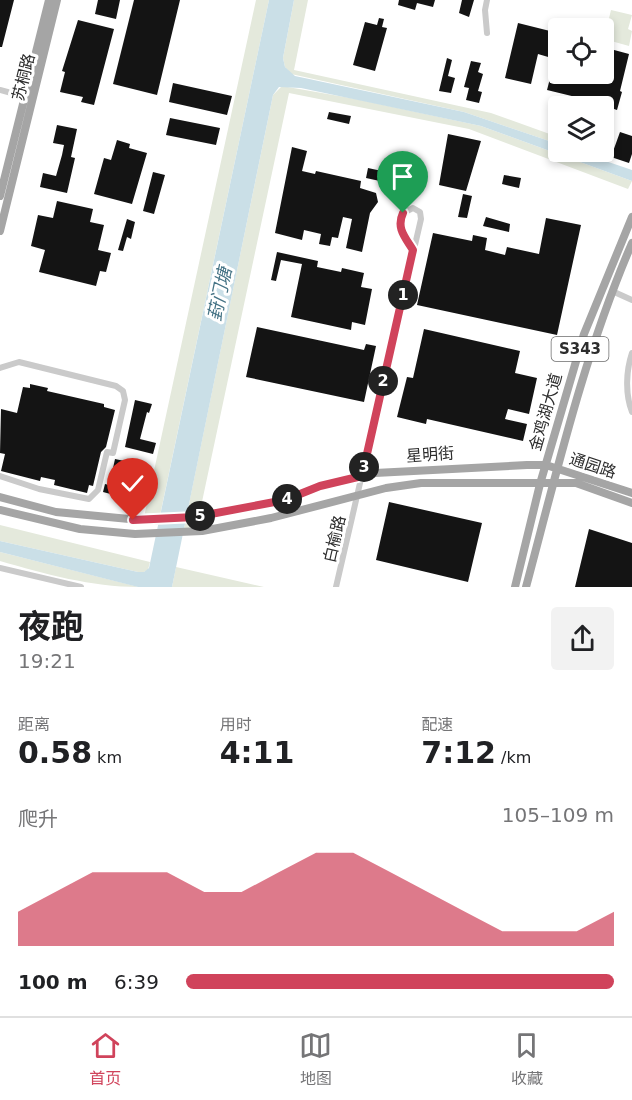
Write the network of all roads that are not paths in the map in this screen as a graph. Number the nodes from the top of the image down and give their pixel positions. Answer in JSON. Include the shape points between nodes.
{"nodes":[{"id":1,"x":49,"y":0,"type":"edge"},
{"id":2,"x":57,"y":0,"type":"edge"},
{"id":3,"x":488,"y":0,"type":"edge"},
{"id":4,"x":487,"y":33,"type":"dead end"},
{"id":5,"x":0,"y":90,"type":"edge"},
{"id":6,"x":29,"y":98,"type":"junction"},
{"id":7,"x":0,"y":196,"type":"edge"},
{"id":8,"x":632,"y":218,"type":"edge"},
{"id":9,"x":0,"y":231,"type":"edge"},
{"id":10,"x":632,"y":243,"type":"edge"},
{"id":11,"x":413,"y":250,"type":"junction"},
{"id":12,"x":612,"y":291,"type":"junction"},
{"id":13,"x":632,"y":300,"type":"edge"},
{"id":14,"x":632,"y":352,"type":"edge"},
{"id":15,"x":0,"y":368,"type":"edge"},
{"id":16,"x":632,"y":412,"type":"edge"},
{"id":17,"x":546,"y":465,"type":"junction"},
{"id":18,"x":557,"y":469,"type":"junction"},
{"id":19,"x":0,"y":476,"type":"edge"},
{"id":20,"x":362,"y":476,"type":"junction"},
{"id":21,"x":540,"y":484,"type":"junction"},
{"id":22,"x":553,"y":485,"type":"junction"},
{"id":23,"x":632,"y":493,"type":"edge"},
{"id":24,"x":357,"y":495,"type":"junction"},
{"id":25,"x":0,"y":497,"type":"edge"},
{"id":26,"x":632,"y":503,"type":"edge"},
{"id":27,"x":0,"y":510,"type":"edge"},
{"id":28,"x":0,"y":568,"type":"edge"},
{"id":29,"x":38,"y":579,"type":"junction"},
{"id":30,"x":36,"y":587,"type":"edge"},
{"id":31,"x":81,"y":587,"type":"edge"},
{"id":32,"x":336,"y":587,"type":"edge"},
{"id":33,"x":515,"y":587,"type":"edge"},
{"id":34,"x":526,"y":587,"type":"edge"}],
"edges":[{"from":1,"to":6,"type":"main road","name":"苏桐路"},
{"from":2,"to":6,"type":"main road","name":"苏桐路"},
{"from":3,"to":4,"type":"street"},
{"from":5,"to":6,"type":"street"},
{"from":6,"to":7,"type":"main road","name":"苏桐路"},
{"from":6,"to":9,"type":"main road","name":"苏桐路"},
{"from":8,"to":17,"type":"main road","name":"金鸡湖大道","number":"S343","via":[[584,334]]},
{"from":10,"to":12,"type":"main road","name":"金鸡湖大道","number":"S343"},
{"from":11,"to":11,"type":"street","name":"白榆路","via":[[421,215],[413,208],[403,213],[400,223]]},
{"from":11,"to":20,"type":"street","name":"白榆路"},
{"from":12,"to":13,"type":"street"},
{"from":12,"to":18,"type":"main road","name":"金鸡湖大道","number":"S343","via":[[591,348]]},
{"from":14,"to":16,"type":"street","via":[[627,385]]},
{"from":15,"to":19,"type":"street","via":[[19,362],[116,386],[123,391],[125,400],[113,453],[107,452],[98,490],[89,499]]},
{"from":17,"to":18,"type":"main road","name":"通园路"},
{"from":17,"to":20,"type":"main road","name":"星明街","via":[[436,468]]},
{"from":17,"to":21,"type":"main road","name":"金鸡湖大道","number":"S343"},
{"from":18,"to":22,"type":"main road","name":"金鸡湖大道","number":"S343"},
{"from":18,"to":23,"type":"main road","name":"通园路"},
{"from":20,"to":24,"type":"street","name":"白榆路"},
{"from":20,"to":25,"type":"main road","name":"星明街","via":[[285,500],[150,521],[56,512]]},
{"from":21,"to":22,"type":"main road","name":"通园路"},
{"from":21,"to":24,"type":"main road","name":"星明街","via":[[421,483]]},
{"from":21,"to":33,"type":"main road","name":"金鸡湖大道","number":"S343"},
{"from":22,"to":26,"type":"main road","name":"通园路","via":[[576,483]]},
{"from":22,"to":34,"type":"main road","name":"金鸡湖大道","number":"S343"},
{"from":24,"to":27,"type":"main road","name":"星明街","via":[[271,518],[192,531],[148,533],[80,529]]},
{"from":24,"to":32,"type":"street","name":"白榆路"},
{"from":28,"to":29,"type":"street"},
{"from":29,"to":30,"type":"street"},
{"from":29,"to":31,"type":"street"}]}
